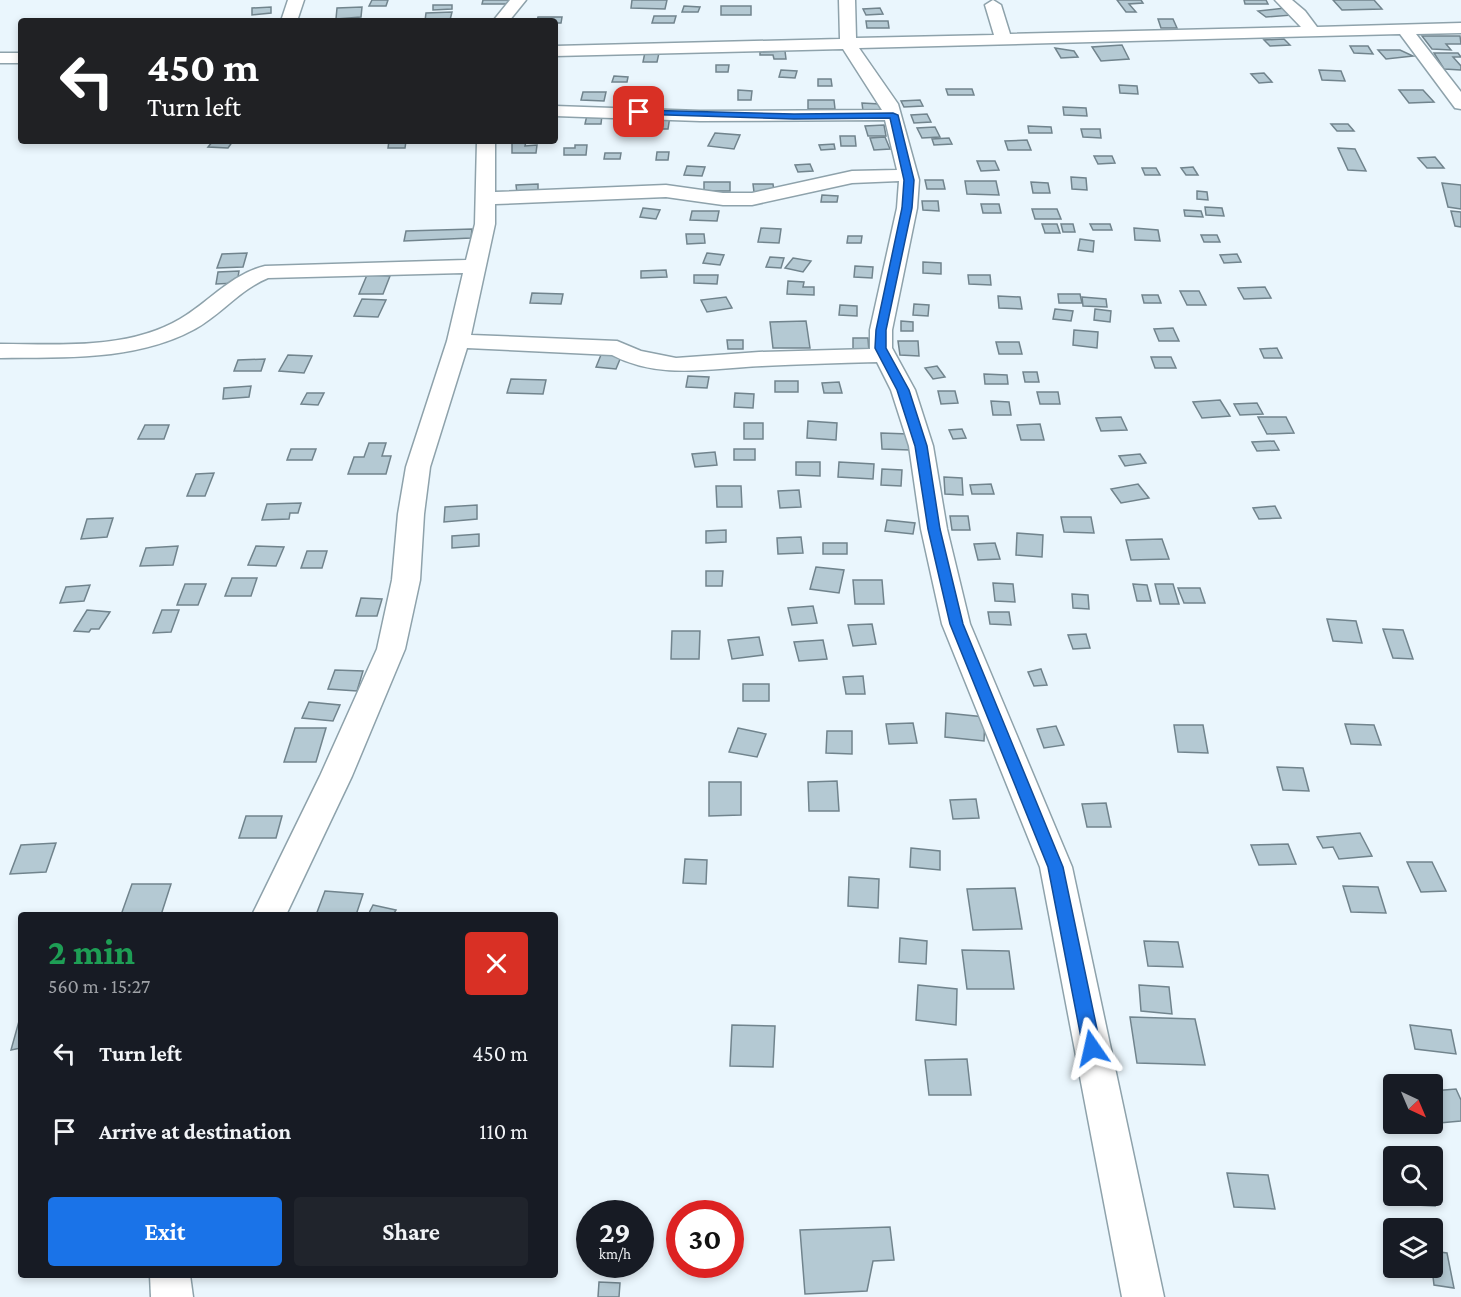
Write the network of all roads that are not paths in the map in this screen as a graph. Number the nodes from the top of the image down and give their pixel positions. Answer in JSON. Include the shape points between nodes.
{"nodes":[{"id":1,"x":296,"y":0,"type":"edge"},
{"id":2,"x":518,"y":0,"type":"edge"},
{"id":3,"x":847,"y":0,"type":"edge"},
{"id":4,"x":1283,"y":0,"type":"edge"},
{"id":5,"x":993,"y":5,"type":"dead end"},
{"id":6,"x":290,"y":18,"type":"edge"},
{"id":7,"x":503,"y":18,"type":"edge"},
{"id":8,"x":1461,"y":28,"type":"edge"},
{"id":9,"x":1404,"y":29,"type":"junction"},
{"id":10,"x":1311,"y":30,"type":"junction"},
{"id":11,"x":1004,"y":40,"type":"junction"},
{"id":12,"x":848,"y":44,"type":"junction"},
{"id":13,"x":558,"y":51,"type":"edge"},
{"id":14,"x":0,"y":58,"type":"edge"},
{"id":15,"x":18,"y":58,"type":"edge"},
{"id":16,"x":1461,"y":104,"type":"edge"},
{"id":17,"x":558,"y":111,"type":"edge"},
{"id":18,"x":893,"y":115,"type":"junction"},
{"id":19,"x":486,"y":144,"type":"edge"},
{"id":20,"x":908,"y":175,"type":"junction"},
{"id":21,"x":485,"y":198,"type":"junction"},
{"id":22,"x":474,"y":266,"type":"junction"},
{"id":23,"x":458,"y":340,"type":"junction"},
{"id":24,"x":0,"y":351,"type":"edge"},
{"id":25,"x":884,"y":355,"type":"junction"},
{"id":26,"x":270,"y":912,"type":"edge"},
{"id":27,"x":170,"y":1278,"type":"edge"},
{"id":28,"x":172,"y":1297,"type":"edge"},
{"id":29,"x":1143,"y":1297,"type":"edge"}],
"edges":[{"from":1,"to":6,"type":"street"},
{"from":2,"to":7,"type":"street"},
{"from":3,"to":12,"type":"street"},
{"from":4,"to":10,"type":"street"},
{"from":5,"to":11,"type":"street"},
{"from":8,"to":9,"type":"street"},
{"from":9,"to":10,"type":"street"},
{"from":9,"to":16,"type":"street"},
{"from":10,"to":11,"type":"street"},
{"from":11,"to":12,"type":"street"},
{"from":12,"to":13,"type":"street"},
{"from":12,"to":18,"type":"street","via":[[876,82]]},
{"from":14,"to":15,"type":"street"},
{"from":17,"to":18,"type":"street","via":[[700,116]]},
{"from":18,"to":20,"type":"street"},
{"from":19,"to":21,"type":"street"},
{"from":20,"to":21,"type":"street","via":[[852,177],[752,199],[666,191]]},
{"from":20,"to":25,"type":"street","via":[[907,208],[881,330]]},
{"from":21,"to":22,"type":"street","via":[[485,224]]},
{"from":22,"to":23,"type":"street"},
{"from":22,"to":24,"type":"street","via":[[262,273],[207,312],[155,339],[88,349]]},
{"from":23,"to":25,"type":"street","via":[[617,348],[634,357],[676,365]]},
{"from":23,"to":26,"type":"street","via":[[418,467],[406,580],[391,649]]},
{"from":25,"to":29,"type":"street","via":[[903,390],[921,446],[934,529],[956,624],[1056,867]]},
{"from":27,"to":28,"type":"street"}]}
